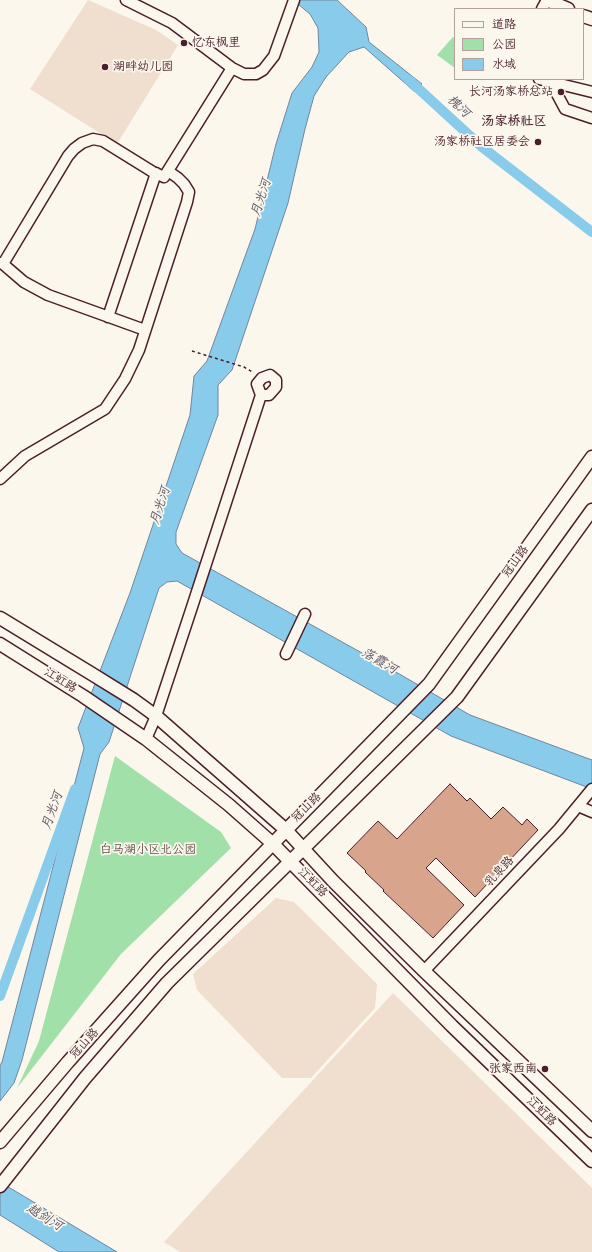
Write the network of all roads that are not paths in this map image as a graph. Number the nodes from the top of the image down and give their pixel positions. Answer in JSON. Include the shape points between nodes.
{"nodes":[{"id":1,"x":126,"y":0,"type":"edge"},
{"id":2,"x":294,"y":0,"type":"edge"},
{"id":3,"x":547,"y":0,"type":"edge"},
{"id":4,"x":566,"y":8,"type":"edge"},
{"id":5,"x":232,"y":68,"type":"junction"},
{"id":6,"x":544,"y":80,"type":"edge"},
{"id":7,"x":550,"y":81,"type":"junction"},
{"id":8,"x":592,"y":92,"type":"edge"},
{"id":9,"x":592,"y":118,"type":"edge"},
{"id":10,"x":168,"y":172,"type":"junction"},
{"id":11,"x":156,"y":174,"type":"junction"},
{"id":12,"x":2,"y":263,"type":"edge"},
{"id":13,"x":108,"y":317,"type":"junction"},
{"id":14,"x":145,"y":330,"type":"junction"},
{"id":15,"x":261,"y":395,"type":"junction"},
{"id":16,"x":592,"y":456,"type":"edge"},
{"id":17,"x":0,"y":479,"type":"edge"},
{"id":18,"x":592,"y":510,"type":"edge"},
{"id":19,"x":305,"y":614,"type":"dead end"},
{"id":20,"x":0,"y":618,"type":"edge"},
{"id":21,"x":0,"y":644,"type":"edge"},
{"id":22,"x":286,"y":654,"type":"dead end"},
{"id":23,"x":156,"y":716,"type":"junction"},
{"id":24,"x":146,"y":739,"type":"junction"},
{"id":25,"x":590,"y":792,"type":"edge"},
{"id":26,"x":578,"y":806,"type":"junction"},
{"id":27,"x":592,"y":812,"type":"edge"},
{"id":28,"x":286,"y":830,"type":"junction"},
{"id":29,"x":272,"y":843,"type":"junction"},
{"id":30,"x":303,"y":849,"type":"junction"},
{"id":31,"x":290,"y":861,"type":"junction"},
{"id":32,"x":424,"y":971,"type":"junction"},
{"id":33,"x":592,"y":1131,"type":"edge"},
{"id":34,"x":0,"y":1142,"type":"edge"},
{"id":35,"x":592,"y":1161,"type":"edge"},
{"id":36,"x":1,"y":1184,"type":"edge"}],
"edges":[{"from":1,"to":5,"type":"street","via":[[172,23]]},
{"from":2,"to":5,"type":"street","via":[[274,56],[263,70],[256,74],[244,74]]},
{"from":3,"to":4,"type":"main road"},
{"from":5,"to":10,"type":"street"},
{"from":6,"to":7,"type":"street"},
{"from":7,"to":8,"type":"street"},
{"from":7,"to":9,"type":"street","via":[[565,109]]},
{"from":10,"to":11,"type":"street","via":[[164,177]]},
{"from":10,"to":14,"type":"street","via":[[178,178],[189,192]]},
{"from":11,"to":12,"type":"street","via":[[103,141],[93,139],[82,143],[68,156]]},
{"from":11,"to":13,"type":"street"},
{"from":12,"to":13,"type":"street","via":[[24,282],[48,295]]},
{"from":13,"to":14,"type":"street"},
{"from":14,"to":17,"type":"street","via":[[139,350],[125,379],[105,409],[25,456]]},
{"from":15,"to":15,"type":"street","via":[[269,394],[276,387],[276,380],[270,375],[262,378],[257,384]]},
{"from":15,"to":23,"type":"street"},
{"from":16,"to":28,"type":"main road","name":"冠山路","via":[[429,684]]},
{"from":18,"to":30,"type":"main road","name":"冠山路","via":[[457,697]]},
{"from":19,"to":22,"type":"street"},
{"from":20,"to":23,"type":"main road","name":"江虹路"},
{"from":21,"to":24,"type":"main road","name":"江虹路"},
{"from":23,"to":24,"type":"street"},
{"from":23,"to":28,"type":"main road","name":"江虹路"},
{"from":24,"to":29,"type":"main road","name":"江虹路"},
{"from":25,"to":26,"type":"street","name":"乳泉路"},
{"from":26,"to":27,"type":"street"},
{"from":26,"to":32,"type":"street","name":"乳泉路"},
{"from":28,"to":29,"type":"main road","name":"冠山路"},
{"from":28,"to":30,"type":"main road","name":"江虹路"},
{"from":29,"to":31,"type":"main road","name":"江虹路"},
{"from":29,"to":34,"type":"main road","name":"冠山路","via":[[159,960]]},
{"from":30,"to":31,"type":"main road","name":"冠山路"},
{"from":30,"to":32,"type":"main road","name":"江虹路"},
{"from":31,"to":35,"type":"main road","name":"江虹路","via":[[452,1026]]},
{"from":31,"to":36,"type":"main road","name":"冠山路","via":[[167,983],[85,1078]]},
{"from":32,"to":33,"type":"main road","name":"江虹路"}]}
